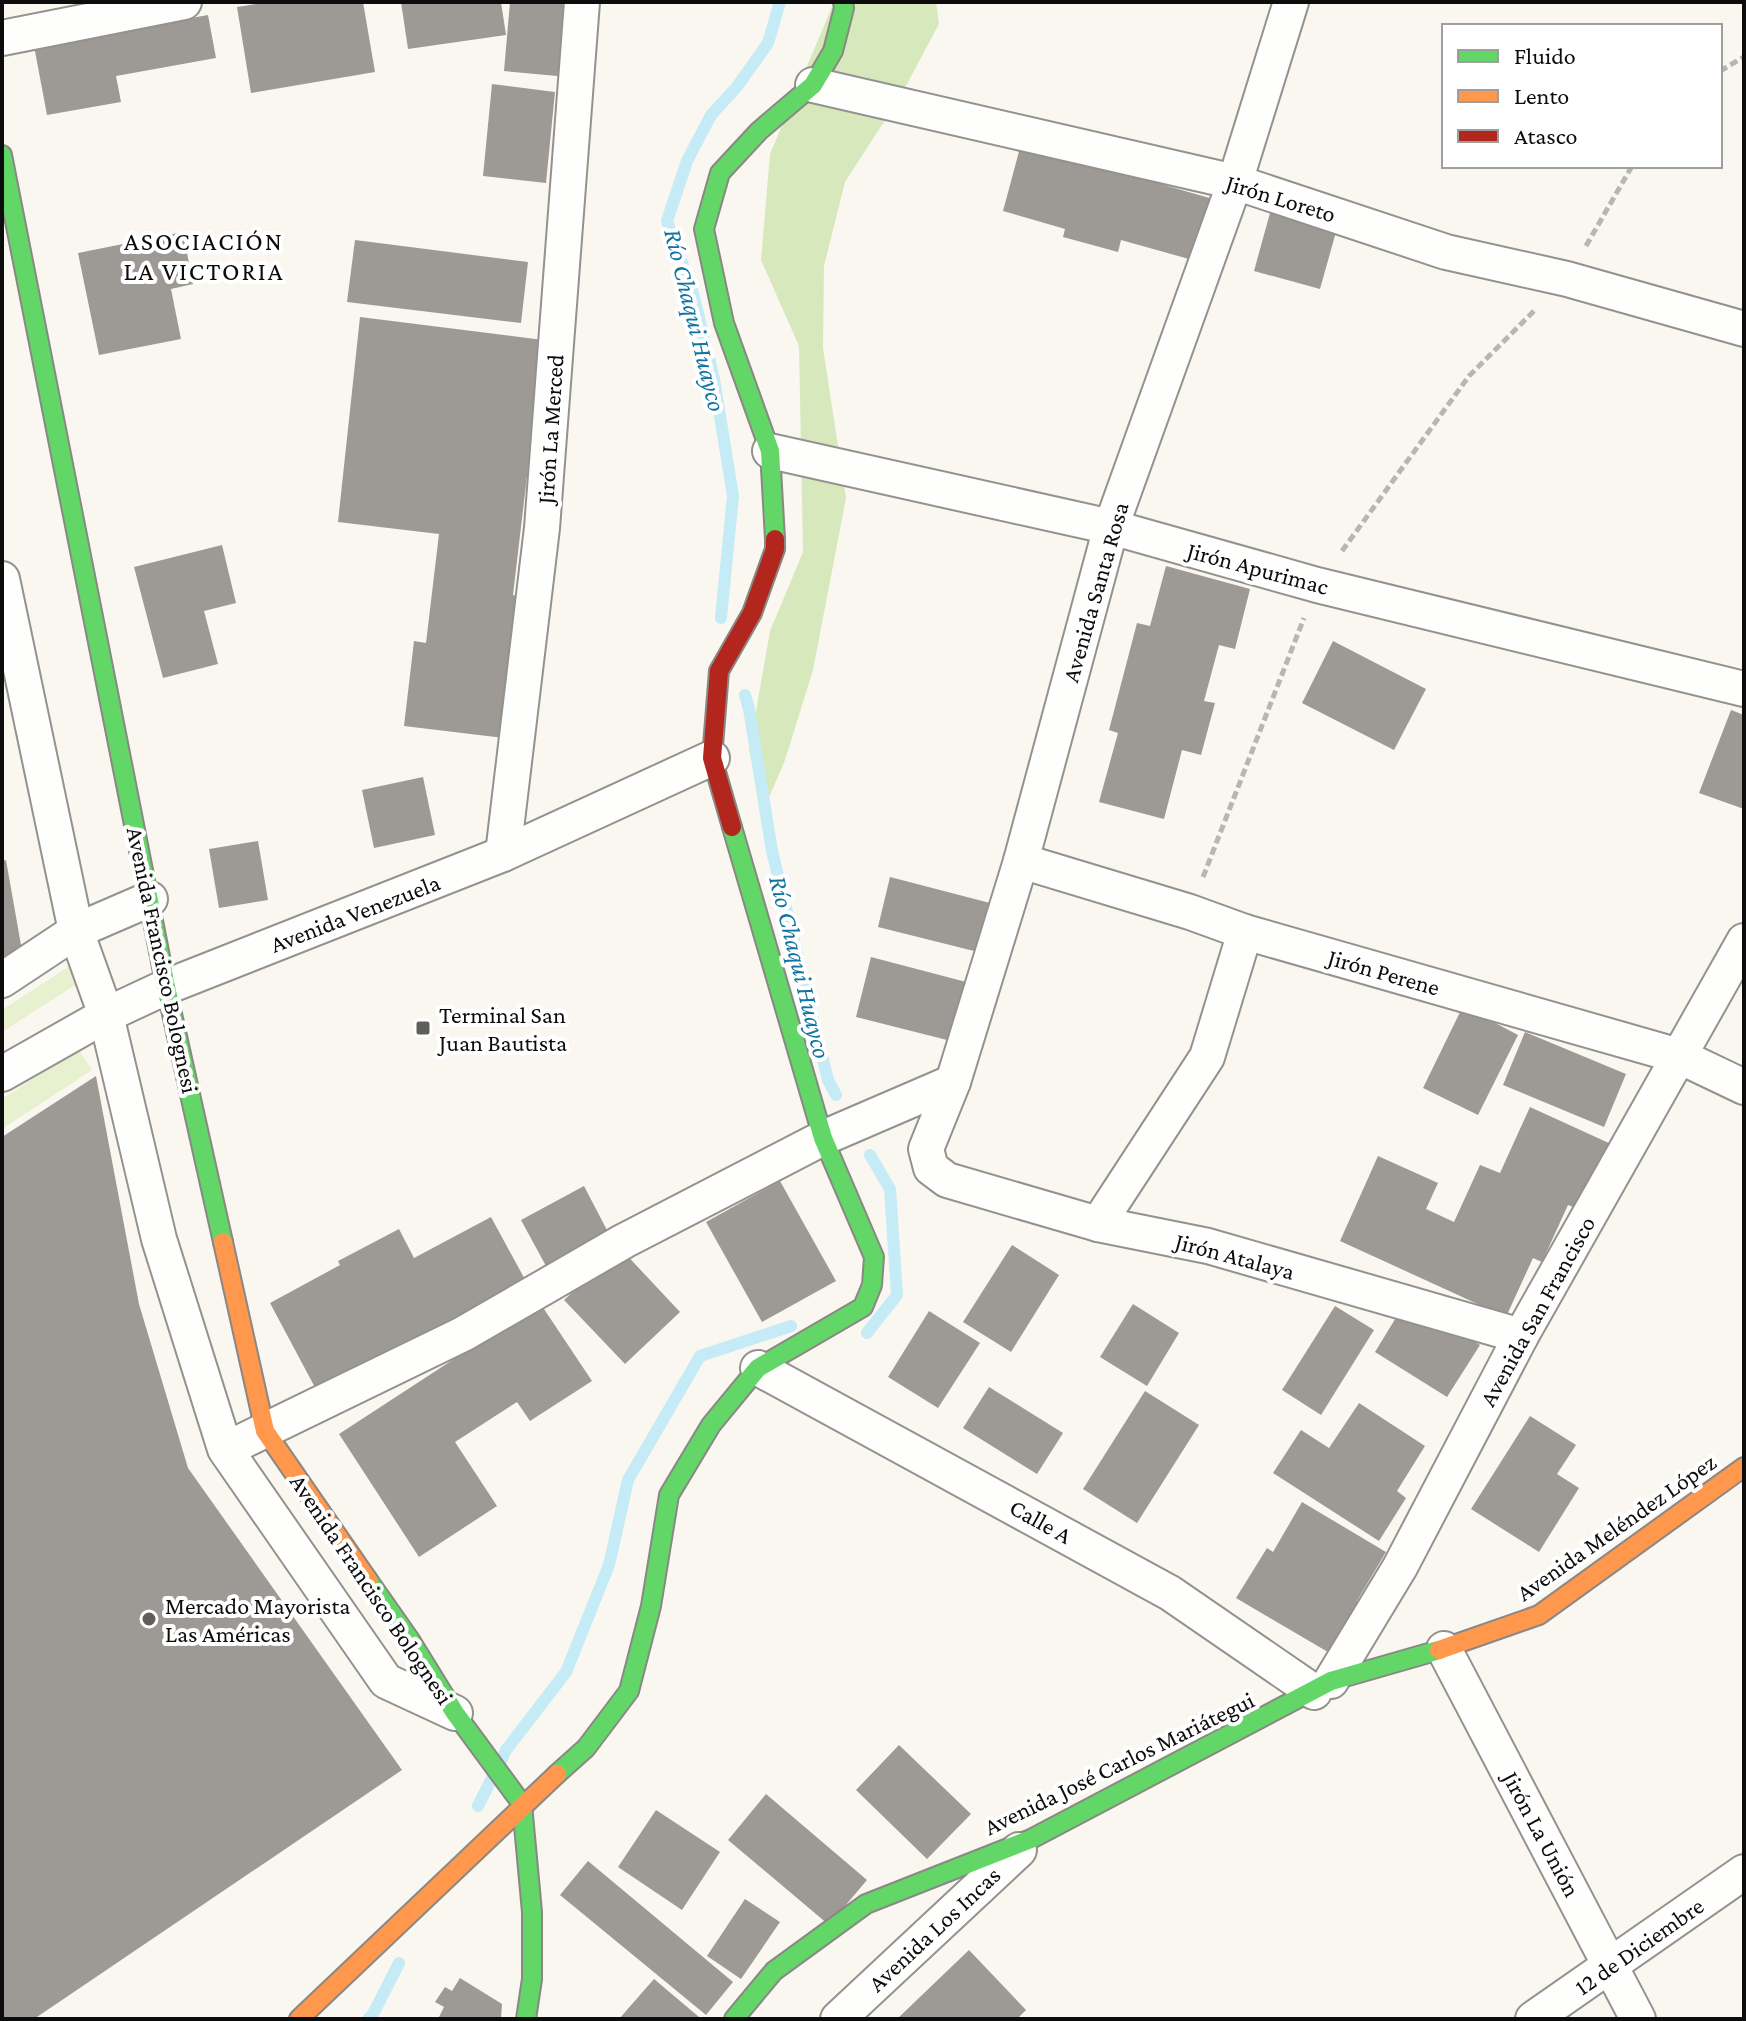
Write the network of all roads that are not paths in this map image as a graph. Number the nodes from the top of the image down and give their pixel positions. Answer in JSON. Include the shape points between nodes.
{"nodes":[{"id":1,"x":184,"y":2,"type":"edge"},
{"id":2,"x":582,"y":2,"type":"edge"},
{"id":3,"x":843,"y":2,"type":"edge"},
{"id":4,"x":1291,"y":2,"type":"edge"},
{"id":5,"x":2,"y":38,"type":"edge"},
{"id":6,"x":813,"y":85,"type":"junction"},
{"id":7,"x":2,"y":155,"type":"edge"},
{"id":8,"x":1235,"y":182,"type":"junction"},
{"id":9,"x":1744,"y":329,"type":"edge"},
{"id":10,"x":770,"y":451,"type":"junction"},
{"id":11,"x":1111,"y":527,"type":"junction"},
{"id":12,"x":2,"y":579,"type":"edge"},
{"id":13,"x":1744,"y":689,"type":"edge"},
{"id":14,"x":712,"y":758,"type":"junction"},
{"id":15,"x":503,"y":854,"type":"junction"},
{"id":16,"x":1021,"y":861,"type":"junction"},
{"id":17,"x":150,"y":899,"type":"junction"},
{"id":18,"x":76,"y":931,"type":"junction"},
{"id":19,"x":1245,"y":932,"type":"junction"},
{"id":20,"x":1744,"y":941,"type":"edge"},
{"id":21,"x":2,"y":980,"type":"edge"},
{"id":22,"x":166,"y":987,"type":"junction"},
{"id":23,"x":106,"y":1015,"type":"junction"},
{"id":24,"x":1679,"y":1056,"type":"junction"},
{"id":25,"x":2,"y":1074,"type":"edge"},
{"id":26,"x":953,"y":1082,"type":"junction"},
{"id":27,"x":1744,"y":1087,"type":"edge"},
{"id":28,"x":823,"y":1138,"type":"junction"},
{"id":29,"x":947,"y":1180,"type":"joint"},
{"id":30,"x":1098,"y":1224,"type":"junction"},
{"id":31,"x":1521,"y":1336,"type":"junction"},
{"id":32,"x":758,"y":1368,"type":"junction"},
{"id":33,"x":265,"y":1431,"type":"junction"},
{"id":34,"x":225,"y":1449,"type":"junction"},
{"id":35,"x":1744,"y":1467,"type":"edge"},
{"id":36,"x":1444,"y":1649,"type":"junction"},
{"id":37,"x":1322,"y":1687,"type":"junction"},
{"id":38,"x":455,"y":1713,"type":"junction"},
{"id":39,"x":522,"y":1804,"type":"junction"},
{"id":40,"x":1031,"y":1839,"type":"junction"},
{"id":41,"x":1744,"y":1872,"type":"edge"},
{"id":42,"x":1612,"y":1966,"type":"junction"},
{"id":43,"x":299,"y":2019,"type":"edge"},
{"id":44,"x":526,"y":2019,"type":"edge"},
{"id":45,"x":734,"y":2019,"type":"edge"},
{"id":46,"x":838,"y":2019,"type":"edge"},
{"id":47,"x":1533,"y":2019,"type":"edge"},
{"id":48,"x":1638,"y":2019,"type":"edge"}],
"edges":[{"from":1,"to":5,"type":"street"},
{"from":2,"to":15,"type":"street","name":"Jirón La Merced","via":[[542,528]]},
{"from":3,"to":6,"type":"street","via":[[833,51]]},
{"from":4,"to":8,"type":"street","name":"Avenida Santa Rosa"},
{"from":6,"to":8,"type":"street","name":"Jirón Loreto"},
{"from":6,"to":10,"type":"street","via":[[720,173],[704,229],[724,323]]},
{"from":7,"to":17,"type":"street","name":"Avenida Francisco Bolognesi"},
{"from":8,"to":9,"type":"street","name":"Jirón Loreto","via":[[1446,252],[1567,279]]},
{"from":8,"to":11,"type":"street","name":"Avenida Santa Rosa"},
{"from":10,"to":11,"type":"street","name":"Jirón Apurimac"},
{"from":10,"to":14,"type":"street","via":[[775,549],[752,613],[719,671]]},
{"from":11,"to":13,"type":"street","name":"Jirón Apurimac","via":[[1317,585]]},
{"from":11,"to":16,"type":"street","name":"Avenida Santa Rosa"},
{"from":12,"to":18,"type":"street","name":"Avenida Francisco Bolognesi"},
{"from":14,"to":15,"type":"street","name":"Avenida Venezuela"},
{"from":14,"to":28,"type":"street"},
{"from":15,"to":22,"type":"street","name":"Avenida Venezuela"},
{"from":16,"to":19,"type":"street","name":"Jirón Perene"},
{"from":16,"to":26,"type":"street","name":"Avenida Santa Rosa"},
{"from":17,"to":18,"type":"street"},
{"from":17,"to":22,"type":"street","name":"Avenida Francisco Bolognesi"},
{"from":18,"to":21,"type":"street"},
{"from":18,"to":23,"type":"street","name":"Avenida Francisco Bolognesi"},
{"from":19,"to":24,"type":"street","name":"Jirón Perene"},
{"from":19,"to":30,"type":"street","via":[[1207,1057]]},
{"from":20,"to":24,"type":"street","name":"Avenida San Francisco"},
{"from":22,"to":23,"type":"street","name":"Avenida Venezuela"},
{"from":22,"to":33,"type":"street","name":"Avenida Francisco Bolognesi"},
{"from":23,"to":25,"type":"street","name":"Avenida Venezuela"},
{"from":23,"to":34,"type":"street","name":"Avenida Francisco Bolognesi","via":[[159,1239]]},
{"from":24,"to":27,"type":"street","name":"Jirón Perene"},
{"from":24,"to":31,"type":"street","name":"Avenida San Francisco"},
{"from":26,"to":28,"type":"street"},
{"from":26,"to":29,"type":"street","name":"Avenida Santa Rosa","via":[[926,1149],[931,1168]]},
{"from":28,"to":32,"type":"street","via":[[874,1257],[872,1285],[863,1307]]},
{"from":28,"to":33,"type":"street","via":[[624,1241],[463,1334]]},
{"from":29,"to":30,"type":"street","name":"Jirón Atalaya"},
{"from":30,"to":31,"type":"street","name":"Jirón Atalaya","via":[[1208,1246]]},
{"from":31,"to":37,"type":"street","name":"Avenida San Francisco","via":[[1400,1567]]},
{"from":32,"to":37,"type":"street","name":"Calle A","via":[[1170,1593]]},
{"from":32,"to":39,"type":"street","via":[[711,1425],[669,1495],[651,1606],[629,1691],[586,1748]]},
{"from":33,"to":34,"type":"street"},
{"from":33,"to":38,"type":"street","name":"Avenida Francisco Bolognesi"},
{"from":34,"to":38,"type":"street","name":"Avenida Francisco Bolognesi","via":[[386,1681]]},
{"from":35,"to":36,"type":"street","name":"Avenida Meléndez López","via":[[1539,1615]]},
{"from":36,"to":37,"type":"street","name":"Avenida Meléndez López"},
{"from":36,"to":42,"type":"street","name":"Jirón La Unión"},
{"from":37,"to":40,"type":"street","name":"Avenida José Carlos Mariátegui"},
{"from":38,"to":39,"type":"street","name":"Avenida Francisco Bolognesi"},
{"from":39,"to":43,"type":"street"},
{"from":39,"to":44,"type":"street","name":"Avenida Francisco Bolognesi","via":[[532,1912]]},
{"from":40,"to":45,"type":"street","name":"Avenida José Carlos Mariátegui","via":[[866,1904],[774,1971]]},
{"from":40,"to":46,"type":"street","name":"Avenida Los Incas"},
{"from":41,"to":42,"type":"street","name":"12 de Diciembre"},
{"from":42,"to":47,"type":"street","name":"12 de Diciembre"},
{"from":42,"to":48,"type":"street","name":"Jirón La Unión"}]}
